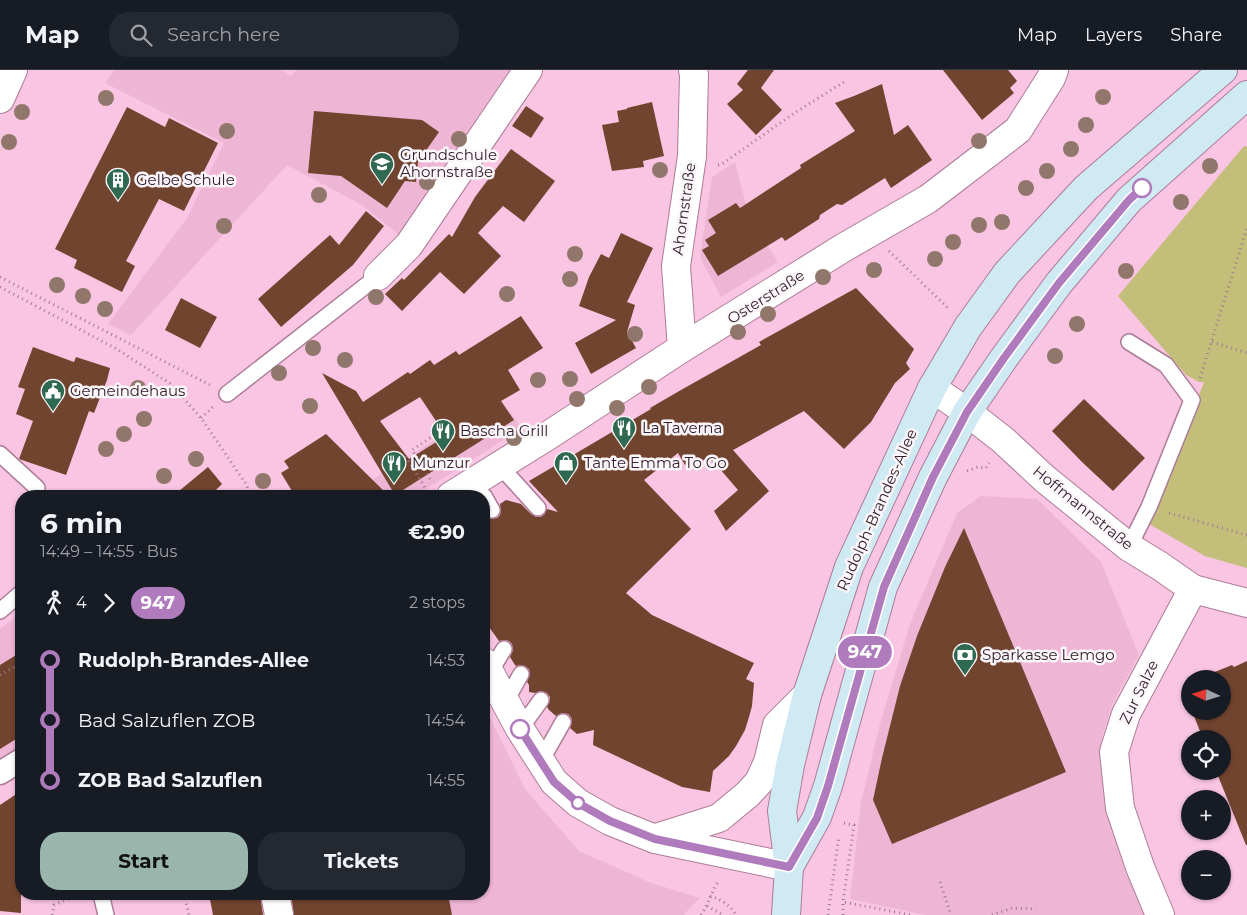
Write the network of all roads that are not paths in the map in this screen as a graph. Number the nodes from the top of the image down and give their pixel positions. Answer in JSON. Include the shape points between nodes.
{"nodes":[{"id":1,"x":14,"y":70,"type":"edge"},
{"id":2,"x":528,"y":70,"type":"edge"},
{"id":3,"x":693,"y":70,"type":"edge"},
{"id":4,"x":1054,"y":70,"type":"edge"},
{"id":5,"x":1216,"y":72,"type":"edge"},
{"id":6,"x":1247,"y":95,"type":"edge"},
{"id":7,"x":0,"y":99,"type":"edge"},
{"id":8,"x":378,"y":276,"type":"joint"},
{"id":9,"x":1129,"y":342,"type":"dead end"},
{"id":10,"x":682,"y":348,"type":"junction"},
{"id":11,"x":932,"y":388,"type":"junction"},
{"id":12,"x":227,"y":394,"type":"road end"},
{"id":13,"x":967,"y":412,"type":"junction"},
{"id":14,"x":0,"y":454,"type":"edge"},
{"id":15,"x":500,"y":466,"type":"junction"},
{"id":16,"x":37,"y":490,"type":"edge"},
{"id":17,"x":482,"y":490,"type":"edge"},
{"id":18,"x":490,"y":507,"type":"edge"},
{"id":19,"x":538,"y":508,"type":"dead end"},
{"id":20,"x":492,"y":510,"type":"dead end"},
{"id":21,"x":1129,"y":547,"type":"junction"},
{"id":22,"x":1192,"y":589,"type":"junction"},
{"id":23,"x":15,"y":598,"type":"edge"},
{"id":24,"x":1247,"y":603,"type":"edge"},
{"id":25,"x":0,"y":612,"type":"edge"},
{"id":26,"x":492,"y":661,"type":"edge"},
{"id":27,"x":521,"y":674,"type":"dead end"},
{"id":28,"x":806,"y":695,"type":"junction"},
{"id":29,"x":541,"y":700,"type":"dead end"},
{"id":30,"x":506,"y":701,"type":"junction"},
{"id":31,"x":563,"y":722,"type":"dead end"},
{"id":32,"x":520,"y":729,"type":"junction"},
{"id":33,"x":541,"y":761,"type":"junction"},
{"id":34,"x":15,"y":764,"type":"edge"},
{"id":35,"x":0,"y":773,"type":"edge"},
{"id":36,"x":655,"y":839,"type":"junction"},
{"id":37,"x":789,"y":867,"type":"junction"},
{"id":38,"x":102,"y":900,"type":"edge"},
{"id":39,"x":276,"y":900,"type":"edge"},
{"id":40,"x":106,"y":915,"type":"edge"},
{"id":41,"x":279,"y":915,"type":"edge"},
{"id":42,"x":786,"y":915,"type":"edge"},
{"id":43,"x":1160,"y":915,"type":"edge"}],
"edges":[{"from":1,"to":7,"type":"street"},
{"from":2,"to":8,"type":"street","via":[[409,245]]},
{"from":3,"to":10,"type":"street","name":"Ahornstraße","via":[[692,156],[676,266]]},
{"from":4,"to":10,"type":"street","name":"Osterstraße","via":[[1018,130],[928,200],[843,248]]},
{"from":5,"to":11,"type":"main road","name":"Rudolph-Brandes-Allee","via":[[1086,188],[1007,273],[968,327]]},
{"from":6,"to":13,"type":"main road","via":[[1129,200],[1059,283]]},
{"from":8,"to":12,"type":"lane"},
{"from":9,"to":21,"type":"lane","via":[[1166,365],[1192,400],[1149,507]]},
{"from":10,"to":15,"type":"street","name":"Osterstraße"},
{"from":11,"to":13,"type":"street","name":"Hoffmannstraße"},
{"from":11,"to":28,"type":"main road","name":"Rudolph-Brandes-Allee","via":[[849,567]]},
{"from":13,"to":21,"type":"street","name":"Hoffmannstraße"},
{"from":13,"to":37,"type":"main road","via":[[933,477],[884,587],[828,786],[817,818]]},
{"from":14,"to":16,"type":"lane"},
{"from":15,"to":17,"type":"street","name":"Osterstraße"},
{"from":15,"to":19,"type":"lane"},
{"from":18,"to":20,"type":"lane"},
{"from":21,"to":22,"type":"street","name":"Hoffmannstraße"},
{"from":22,"to":24,"type":"street","name":"Hoffmannstraße"},
{"from":22,"to":43,"type":"street","name":"Zur Salze","via":[[1126,714],[1114,752],[1120,808]]},
{"from":23,"to":25,"type":"lane"},
{"from":26,"to":30,"type":"street"},
{"from":27,"to":30,"type":"lane"},
{"from":28,"to":36,"type":"street","via":[[777,725],[768,762],[759,782],[748,794],[719,818]]},
{"from":28,"to":37,"type":"main road","name":"Rudolph-Brandes-Allee","via":[[782,810]]},
{"from":29,"to":32,"type":"lane"},
{"from":30,"to":32,"type":"street"},
{"from":31,"to":33,"type":"lane"},
{"from":32,"to":33,"type":"street"},
{"from":33,"to":36,"type":"street","via":[[554,782],[578,803],[610,821]]},
{"from":34,"to":35,"type":"street"},
{"from":36,"to":37,"type":"street"},
{"from":37,"to":42,"type":"main road","name":"Rudolph-Brandes-Allee"},
{"from":38,"to":40,"type":"lane"},
{"from":39,"to":41,"type":"street"}]}
